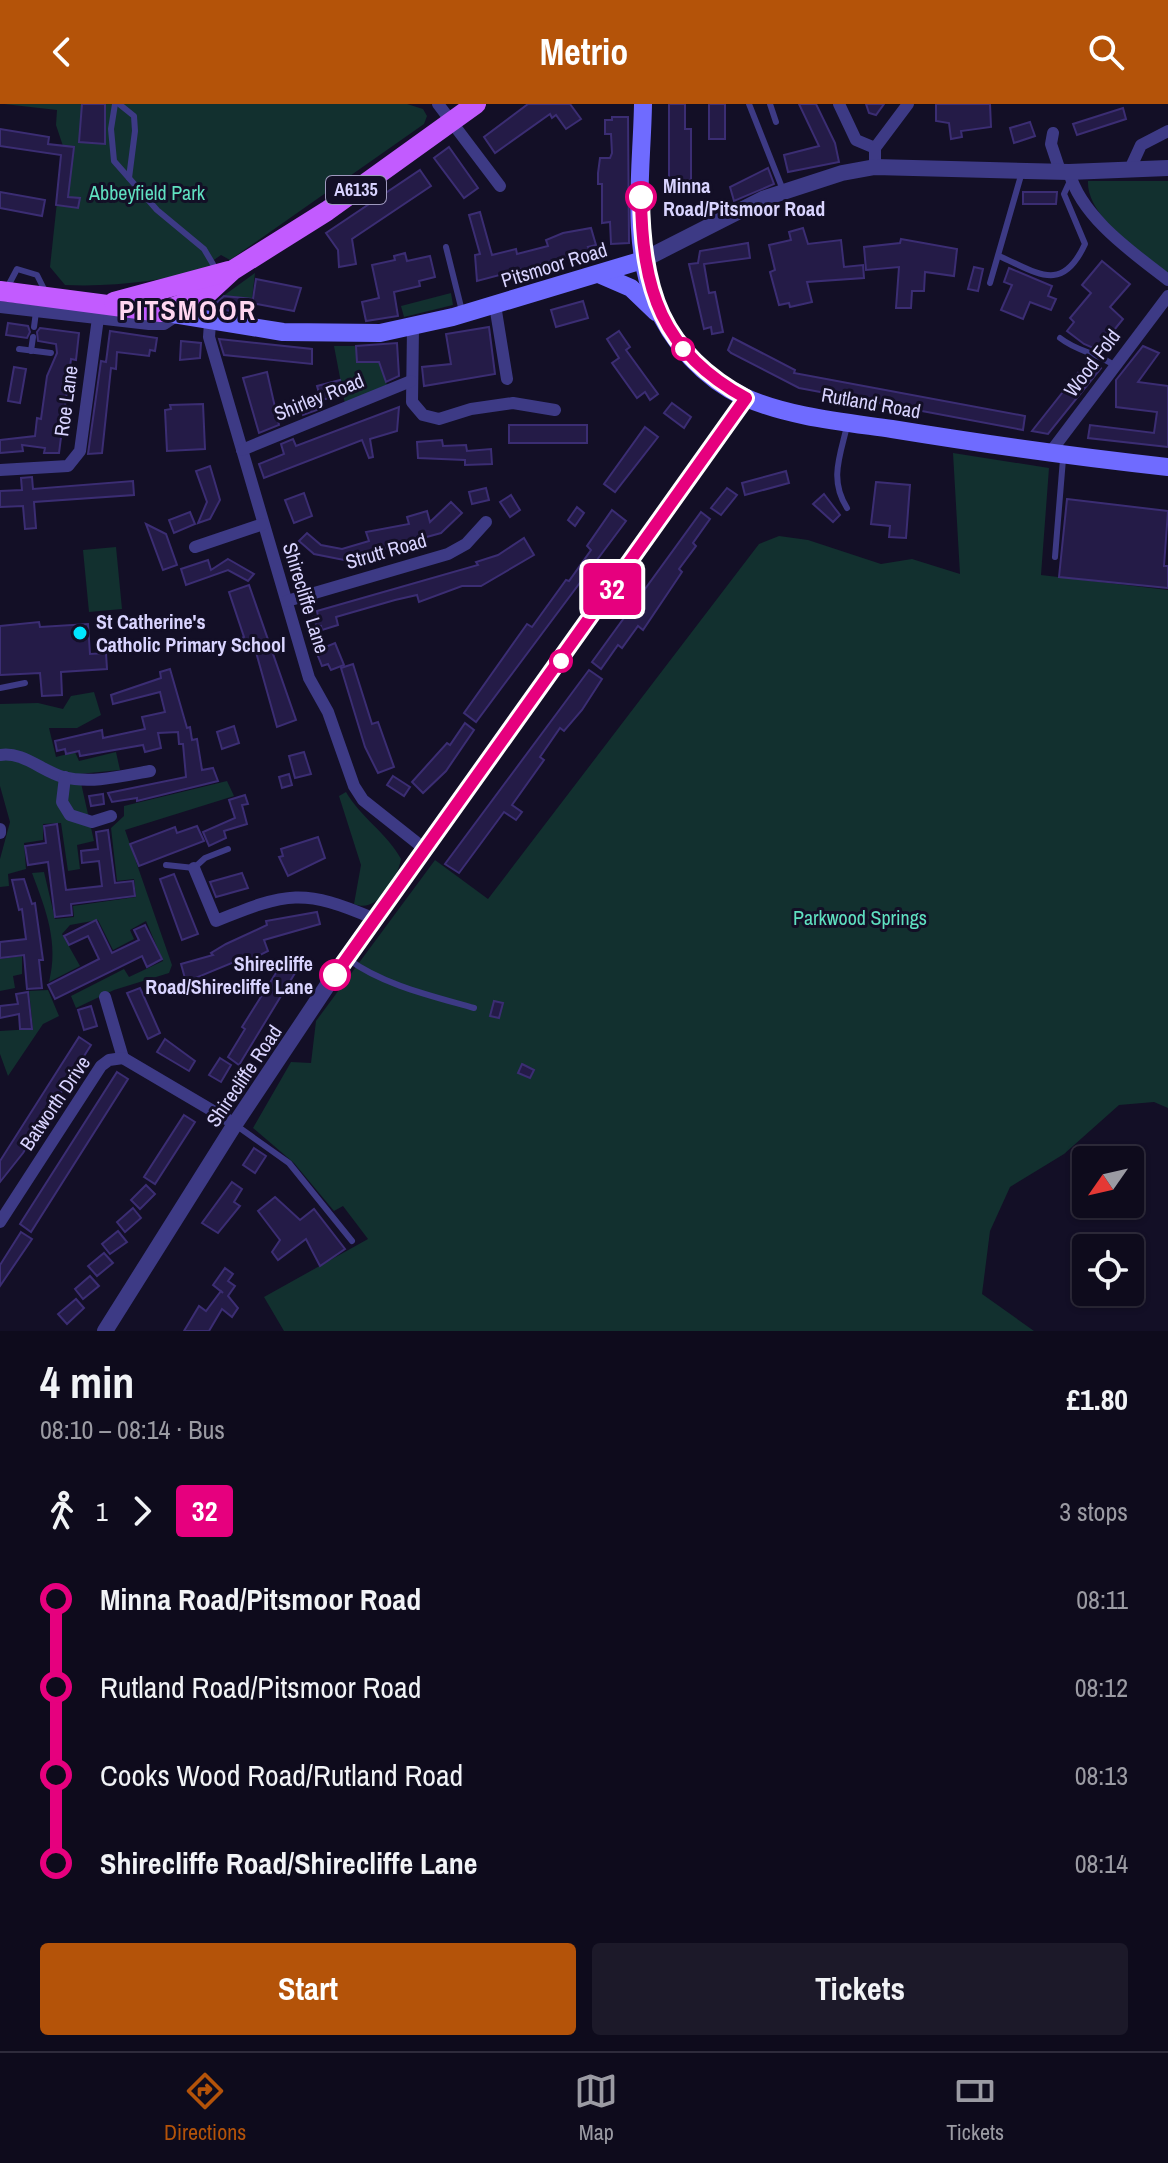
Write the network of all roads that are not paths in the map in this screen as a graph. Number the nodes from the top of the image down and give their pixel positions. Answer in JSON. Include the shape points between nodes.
{"nodes":[{"id":1,"x":117,"y":104,"type":"edge"},
{"id":2,"x":438,"y":104,"type":"edge"},
{"id":3,"x":476,"y":104,"type":"edge"},
{"id":4,"x":643,"y":104,"type":"edge"},
{"id":5,"x":749,"y":104,"type":"edge"},
{"id":6,"x":770,"y":104,"type":"edge"},
{"id":7,"x":839,"y":104,"type":"edge"},
{"id":8,"x":908,"y":104,"type":"edge"},
{"id":9,"x":452,"y":121,"type":"junction"},
{"id":10,"x":776,"y":122,"type":"dead end"},
{"id":11,"x":1168,"y":131,"type":"edge"},
{"id":12,"x":1053,"y":133,"type":"dead end"},
{"id":13,"x":875,"y":148,"type":"junction"},
{"id":14,"x":875,"y":167,"type":"junction"},
{"id":15,"x":1168,"y":168,"type":"edge"},
{"id":16,"x":1130,"y":169,"type":"junction"},
{"id":17,"x":1023,"y":170,"type":"junction"},
{"id":18,"x":1067,"y":174,"type":"junction"},
{"id":19,"x":129,"y":178,"type":"junction"},
{"id":20,"x":500,"y":186,"type":"dead end"},
{"id":21,"x":783,"y":191,"type":"junction"},
{"id":22,"x":446,"y":247,"type":"dead end"},
{"id":23,"x":999,"y":256,"type":"junction"},
{"id":24,"x":643,"y":260,"type":"junction"},
{"id":25,"x":226,"y":272,"type":"junction"},
{"id":26,"x":601,"y":275,"type":"junction"},
{"id":27,"x":1168,"y":280,"type":"edge"},
{"id":28,"x":990,"y":283,"type":"dead end"},
{"id":29,"x":1168,"y":296,"type":"edge"},
{"id":30,"x":2,"y":297,"type":"edge"},
{"id":31,"x":42,"y":305,"type":"junction"},
{"id":32,"x":495,"y":305,"type":"junction"},
{"id":33,"x":102,"y":311,"type":"junction"},
{"id":34,"x":168,"y":314,"type":"junction"},
{"id":35,"x":463,"y":314,"type":"junction"},
{"id":36,"x":663,"y":319,"type":"junction"},
{"id":37,"x":210,"y":323,"type":"junction"},
{"id":38,"x":34,"y":327,"type":"dead end"},
{"id":39,"x":413,"y":327,"type":"junction"},
{"id":40,"x":33,"y":337,"type":"dead end"},
{"id":41,"x":1060,"y":338,"type":"dead end"},
{"id":42,"x":19,"y":349,"type":"dead end"},
{"id":43,"x":31,"y":351,"type":"junction"},
{"id":44,"x":51,"y":353,"type":"dead end"},
{"id":45,"x":1115,"y":366,"type":"junction"},
{"id":46,"x":507,"y":379,"type":"dead end"},
{"id":47,"x":411,"y":381,"type":"junction"},
{"id":48,"x":746,"y":398,"type":"junction"},
{"id":49,"x":555,"y":410,"type":"dead end"},
{"id":50,"x":847,"y":422,"type":"junction"},
{"id":51,"x":242,"y":450,"type":"junction"},
{"id":52,"x":1056,"y":454,"type":"junction"},
{"id":53,"x":1168,"y":467,"type":"edge"},
{"id":54,"x":0,"y":470,"type":"edge"},
{"id":55,"x":847,"y":508,"type":"dead end"},
{"id":56,"x":486,"y":522,"type":"dead end"},
{"id":57,"x":263,"y":524,"type":"junction"},
{"id":58,"x":195,"y":547,"type":"dead end"},
{"id":59,"x":1055,"y":557,"type":"dead end"},
{"id":60,"x":287,"y":601,"type":"junction"},
{"id":61,"x":25,"y":683,"type":"dead end"},
{"id":62,"x":0,"y":688,"type":"edge"},
{"id":63,"x":0,"y":755,"type":"edge"},
{"id":64,"x":150,"y":771,"type":"dead end"},
{"id":65,"x":65,"y":777,"type":"junction"},
{"id":66,"x":111,"y":816,"type":"dead end"},
{"id":67,"x":228,"y":849,"type":"dead end"},
{"id":68,"x":426,"y":850,"type":"junction"},
{"id":69,"x":166,"y":865,"type":"dead end"},
{"id":70,"x":194,"y":868,"type":"junction"},
{"id":71,"x":375,"y":919,"type":"junction"},
{"id":72,"x":346,"y":958,"type":"junction"},
{"id":73,"x":105,"y":997,"type":"dead end"},
{"id":74,"x":474,"y":1008,"type":"dead end"},
{"id":75,"x":123,"y":1058,"type":"junction"},
{"id":76,"x":235,"y":1124,"type":"junction"},
{"id":77,"x":0,"y":1222,"type":"edge"},
{"id":78,"x":352,"y":1241,"type":"dead end"},
{"id":79,"x":105,"y":1331,"type":"edge"}],
"edges":[{"from":1,"to":19,"type":"lane","via":[[111,152]]},
{"from":1,"to":19,"type":"lane","via":[[134,116]]},
{"from":2,"to":9,"type":"street"},
{"from":3,"to":9,"type":"main road","number":"A6135"},
{"from":4,"to":24,"type":"main road","name":"Rutland Road"},
{"from":5,"to":21,"type":"lane"},
{"from":6,"to":10,"type":"lane"},
{"from":7,"to":13,"type":"street","via":[[856,140]]},
{"from":8,"to":13,"type":"street"},
{"from":9,"to":20,"type":"street"},
{"from":9,"to":25,"type":"main road","number":"A6135","via":[[327,211]]},
{"from":11,"to":16,"type":"street","via":[[1141,145]]},
{"from":12,"to":18,"type":"street","via":[[1051,144]]},
{"from":13,"to":14,"type":"street"},
{"from":14,"to":17,"type":"street","name":"Pitsmoor Road"},
{"from":14,"to":21,"type":"street","name":"Pitsmoor Road"},
{"from":15,"to":16,"type":"street","name":"Pitsmoor Road"},
{"from":16,"to":18,"type":"street","name":"Pitsmoor Road"},
{"from":17,"to":18,"type":"street","name":"Pitsmoor Road"},
{"from":17,"to":23,"type":"lane"},
{"from":18,"to":23,"type":"lane","via":[[1064,194],[1085,244],[1071,269],[1063,275],[1042,274]]},
{"from":18,"to":27,"type":"street","via":[[1097,218]]},
{"from":19,"to":25,"type":"lane"},
{"from":21,"to":24,"type":"street","name":"Pitsmoor Road"},
{"from":22,"to":35,"type":"lane"},
{"from":23,"to":28,"type":"lane"},
{"from":24,"to":26,"type":"main road","name":"Pitsmoor Road"},
{"from":24,"to":36,"type":"main road","name":"Rutland Road"},
{"from":25,"to":33,"type":"main road","number":"A6135"},
{"from":25,"to":34,"type":"main road","number":"A6135","via":[[207,294]]},
{"from":26,"to":32,"type":"main road","name":"Pitsmoor Road"},
{"from":26,"to":36,"type":"main road","via":[[631,288]]},
{"from":29,"to":45,"type":"street","name":"Wood Fold"},
{"from":30,"to":31,"type":"main road","number":"A6135"},
{"from":31,"to":33,"type":"main road","number":"A6135"},
{"from":31,"to":38,"type":"lane"},
{"from":32,"to":35,"type":"main road","name":"Pitsmoor Road"},
{"from":32,"to":46,"type":"street"},
{"from":33,"to":34,"type":"main road","number":"A6135"},
{"from":33,"to":54,"type":"street","name":"Roe Lane","via":[[74,462]]},
{"from":34,"to":37,"type":"main road","name":"Pitsmoor Road"},
{"from":35,"to":39,"type":"main road","name":"Pitsmoor Road"},
{"from":36,"to":48,"type":"main road","name":"Rutland Road","via":[[695,362]]},
{"from":37,"to":39,"type":"main road","name":"Pitsmoor Road","via":[[335,335]]},
{"from":37,"to":51,"type":"street","name":"Shirecliffe Lane","via":[[209,337]]},
{"from":39,"to":47,"type":"street"},
{"from":40,"to":43,"type":"lane"},
{"from":41,"to":45,"type":"lane","via":[[1076,351]]},
{"from":42,"to":43,"type":"lane"},
{"from":43,"to":44,"type":"lane"},
{"from":45,"to":52,"type":"street","name":"Wood Fold"},
{"from":47,"to":49,"type":"street","via":[[412,402],[431,418],[493,404]]},
{"from":47,"to":51,"type":"street","name":"Shirley Road"},
{"from":48,"to":50,"type":"main road","name":"Rutland Road"},
{"from":48,"to":68,"type":"street","name":"Shirecliffe Road"},
{"from":50,"to":52,"type":"main road","name":"Rutland Road"},
{"from":50,"to":55,"type":"lane","via":[[835,480]]},
{"from":51,"to":57,"type":"street","name":"Shirecliffe Lane"},
{"from":52,"to":53,"type":"main road","name":"Rutland Road"},
{"from":52,"to":59,"type":"lane"},
{"from":56,"to":60,"type":"street","name":"Strutt Road","via":[[448,554]]},
{"from":57,"to":58,"type":"street"},
{"from":57,"to":60,"type":"street","name":"Shirecliffe Lane"},
{"from":60,"to":68,"type":"street","name":"Shirecliffe Lane","via":[[309,678],[328,712],[354,786],[376,813]]},
{"from":61,"to":62,"type":"lane"},
{"from":63,"to":65,"type":"street","via":[[18,756]]},
{"from":64,"to":65,"type":"street","via":[[88,780]]},
{"from":65,"to":66,"type":"street","via":[[62,802],[70,815],[92,822]]},
{"from":67,"to":70,"type":"lane"},
{"from":68,"to":71,"type":"street","name":"Shirecliffe Road"},
{"from":69,"to":70,"type":"lane"},
{"from":70,"to":71,"type":"street","via":[[216,921],[261,903],[303,895],[332,900]]},
{"from":71,"to":72,"type":"street","name":"Shirecliffe Road"},
{"from":72,"to":74,"type":"lane","via":[[417,991]]},
{"from":72,"to":76,"type":"street","name":"Shirecliffe Road"},
{"from":73,"to":75,"type":"street"},
{"from":75,"to":76,"type":"street"},
{"from":75,"to":77,"type":"street","name":"Batworth Drive","via":[[101,1066]]},
{"from":76,"to":78,"type":"lane","via":[[289,1163]]},
{"from":76,"to":79,"type":"street","name":"Shirecliffe Road"}]}
